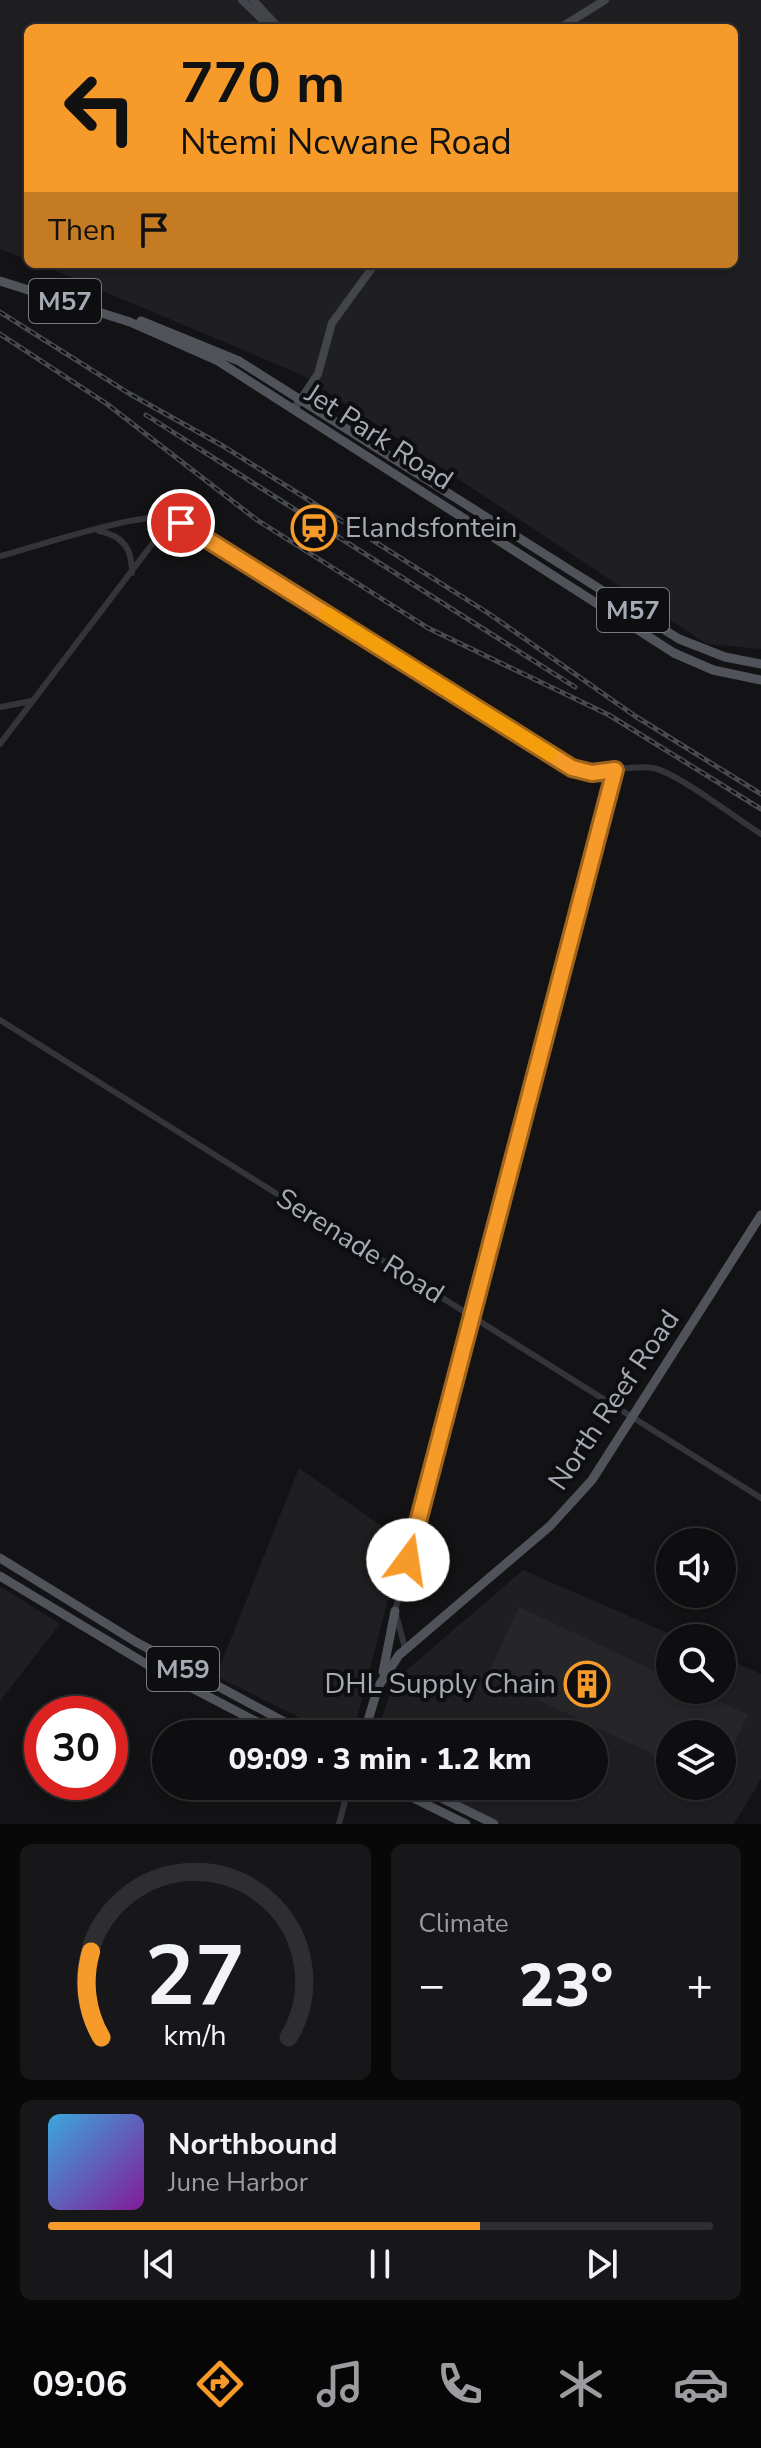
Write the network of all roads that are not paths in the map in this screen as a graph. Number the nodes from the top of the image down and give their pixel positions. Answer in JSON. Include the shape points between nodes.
{"nodes":[{"id":1,"x":242,"y":0,"type":"edge"},
{"id":2,"x":253,"y":0,"type":"edge"},
{"id":3,"x":605,"y":0,"type":"edge"},
{"id":4,"x":267,"y":24,"type":"edge"},
{"id":5,"x":275,"y":24,"type":"edge"},
{"id":6,"x":566,"y":24,"type":"edge"},
{"id":7,"x":372,"y":268,"type":"edge"},
{"id":8,"x":0,"y":278,"type":"edge"},
{"id":9,"x":301,"y":398,"type":"junction"},
{"id":10,"x":294,"y":409,"type":"junction"},
{"id":11,"x":172,"y":518,"type":"junction"},
{"id":12,"x":96,"y":531,"type":"junction"},
{"id":13,"x":0,"y":556,"type":"edge"},
{"id":14,"x":132,"y":573,"type":"junction"},
{"id":15,"x":761,"y":664,"type":"edge"},
{"id":16,"x":761,"y":680,"type":"edge"},
{"id":17,"x":33,"y":701,"type":"junction"},
{"id":18,"x":0,"y":707,"type":"edge"},
{"id":19,"x":0,"y":744,"type":"edge"},
{"id":20,"x":615,"y":770,"type":"junction"},
{"id":21,"x":761,"y":834,"type":"edge"},
{"id":22,"x":0,"y":1020,"type":"edge"},
{"id":23,"x":761,"y":1215,"type":"edge"},
{"id":24,"x":472,"y":1317,"type":"junction"},
{"id":25,"x":634,"y":1418,"type":"junction"},
{"id":26,"x":761,"y":1498,"type":"edge"},
{"id":27,"x":0,"y":1558,"type":"edge"},
{"id":28,"x":0,"y":1576,"type":"edge"},
{"id":29,"x":395,"y":1611,"type":"junction"},
{"id":30,"x":405,"y":1648,"type":"junction"},
{"id":31,"x":382,"y":1679,"type":"junction"},
{"id":32,"x":253,"y":1720,"type":"edge"},
{"id":33,"x":281,"y":1720,"type":"edge"},
{"id":34,"x":369,"y":1720,"type":"edge"},
{"id":35,"x":345,"y":1800,"type":"edge"},
{"id":36,"x":430,"y":1800,"type":"edge"},
{"id":37,"x":438,"y":1800,"type":"edge"},
{"id":38,"x":339,"y":1824,"type":"edge"},
{"id":39,"x":466,"y":1824,"type":"edge"},
{"id":40,"x":494,"y":1824,"type":"edge"}],
"edges":[{"from":1,"to":4,"type":"street"},
{"from":2,"to":5,"type":"street"},
{"from":3,"to":6,"type":"street"},
{"from":7,"to":9,"type":"street","via":[[332,323],[318,374]]},
{"from":8,"to":9,"type":"main road","name":"Jet Park Road","number":"M57","via":[[191,339]]},
{"from":8,"to":10,"type":"main road","name":"Jet Park Road","number":"M57","via":[[130,322],[201,353]]},
{"from":9,"to":10,"type":"street"},
{"from":9,"to":15,"type":"main road","name":"Jet Park Road","number":"M57","via":[[673,636],[708,652]]},
{"from":10,"to":16,"type":"main road","name":"Jet Park Road","number":"M57","via":[[674,653],[713,670]]},
{"from":11,"to":12,"type":"street"},
{"from":11,"to":14,"type":"street"},
{"from":11,"to":20,"type":"street","via":[[572,768],[592,773]]},
{"from":12,"to":13,"type":"street"},
{"from":12,"to":14,"type":"street","via":[[115,535],[126,545]]},
{"from":14,"to":17,"type":"street"},
{"from":17,"to":18,"type":"street"},
{"from":17,"to":19,"type":"street"},
{"from":20,"to":21,"type":"street","via":[[659,770]]},
{"from":20,"to":24,"type":"street"},
{"from":22,"to":24,"type":"street","name":"Serenade Road"},
{"from":23,"to":25,"type":"main road","name":"North Reef Road"},
{"from":24,"to":25,"type":"street","name":"Serenade Road"},
{"from":24,"to":29,"type":"street"},
{"from":25,"to":26,"type":"street","name":"Serenade Road"},
{"from":25,"to":30,"type":"main road","name":"North Reef Road","via":[[569,1508]]},
{"from":27,"to":33,"type":"main road","number":"M59","via":[[125,1636]]},
{"from":28,"to":32,"type":"main road","number":"M59","via":[[148,1665]]},
{"from":29,"to":30,"type":"street"},
{"from":29,"to":31,"type":"main road"},
{"from":30,"to":31,"type":"main road","name":"North Reef Road"},
{"from":31,"to":34,"type":"main road","name":"North Reef Road"},
{"from":35,"to":38,"type":"street"},
{"from":36,"to":39,"type":"main road"},
{"from":37,"to":40,"type":"main road"}]}
